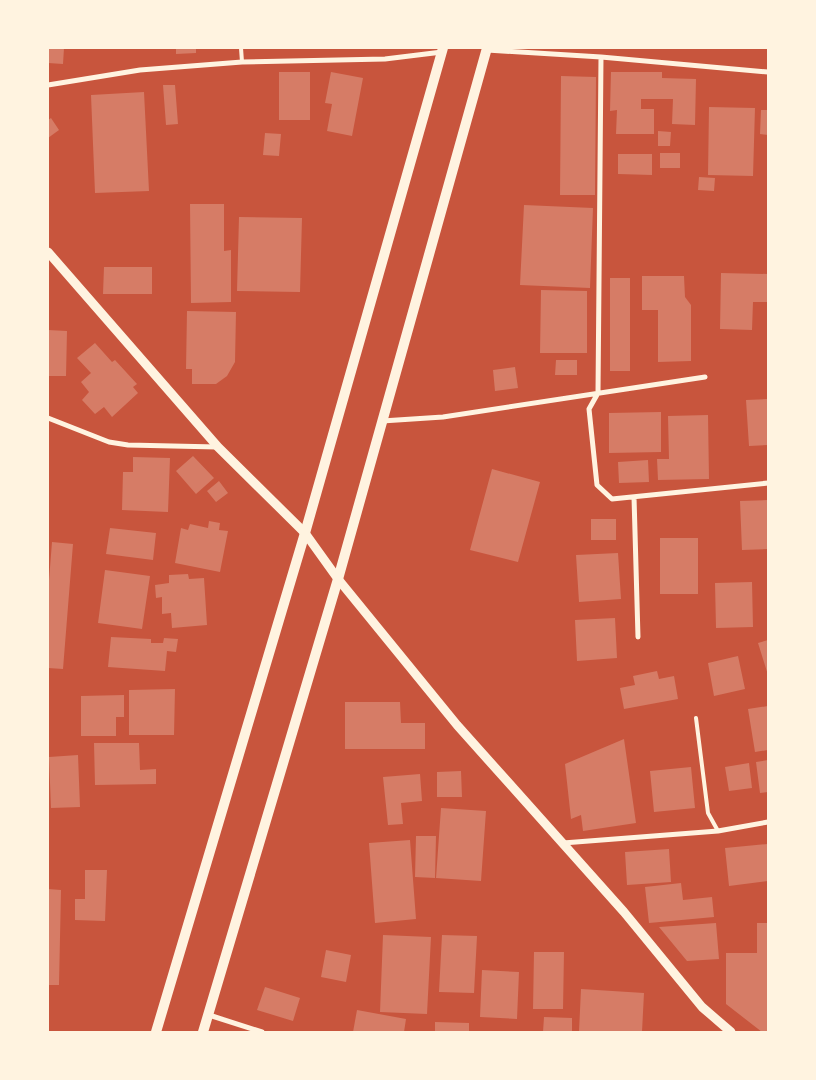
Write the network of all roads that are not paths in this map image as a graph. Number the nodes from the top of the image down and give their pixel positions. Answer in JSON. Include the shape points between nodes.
{"nodes":[{"id":1,"x":241,"y":48,"type":"edge"},
{"id":2,"x":487,"y":49,"type":"edge"},
{"id":3,"x":443,"y":50,"type":"edge"},
{"id":4,"x":601,"y":57,"type":"junction"},
{"id":5,"x":242,"y":62,"type":"junction"},
{"id":6,"x":768,"y":72,"type":"edge"},
{"id":7,"x":48,"y":85,"type":"edge"},
{"id":8,"x":48,"y":252,"type":"edge"},
{"id":9,"x":705,"y":377,"type":"dead end"},
{"id":10,"x":598,"y":394,"type":"junction"},
{"id":11,"x":48,"y":418,"type":"edge"},
{"id":12,"x":382,"y":421,"type":"junction"},
{"id":13,"x":218,"y":447,"type":"junction"},
{"id":14,"x":768,"y":483,"type":"edge"},
{"id":15,"x":634,"y":497,"type":"junction"},
{"id":16,"x":305,"y":533,"type":"junction"},
{"id":17,"x":338,"y":579,"type":"junction"},
{"id":18,"x":638,"y":637,"type":"dead end"},
{"id":19,"x":696,"y":718,"type":"dead end"},
{"id":20,"x":768,"y":822,"type":"edge"},
{"id":21,"x":718,"y":831,"type":"junction"},
{"id":22,"x":562,"y":843,"type":"junction"},
{"id":23,"x":209,"y":1015,"type":"junction"},
{"id":24,"x":156,"y":1032,"type":"edge"},
{"id":25,"x":203,"y":1032,"type":"edge"},
{"id":26,"x":262,"y":1032,"type":"edge"},
{"id":27,"x":731,"y":1032,"type":"edge"}],
"edges":[{"from":1,"to":5,"type":"lane"},
{"from":2,"to":4,"type":"street"},
{"from":2,"to":12,"type":"main road"},
{"from":3,"to":5,"type":"street","via":[[385,59]]},
{"from":3,"to":16,"type":"main road"},
{"from":4,"to":6,"type":"street"},
{"from":4,"to":10,"type":"street"},
{"from":5,"to":7,"type":"street","via":[[140,70]]},
{"from":8,"to":13,"type":"street"},
{"from":9,"to":10,"type":"street"},
{"from":10,"to":12,"type":"street","via":[[443,417]]},
{"from":10,"to":15,"type":"street","via":[[589,408],[597,485],[612,499]]},
{"from":11,"to":13,"type":"street","via":[[109,442]]},
{"from":12,"to":17,"type":"main road"},
{"from":13,"to":16,"type":"street"},
{"from":14,"to":15,"type":"street"},
{"from":15,"to":18,"type":"street"},
{"from":16,"to":17,"type":"street"},
{"from":16,"to":24,"type":"main road"},
{"from":17,"to":22,"type":"street","via":[[457,725]]},
{"from":17,"to":23,"type":"main road"},
{"from":19,"to":21,"type":"lane","via":[[708,813]]},
{"from":20,"to":21,"type":"street"},
{"from":21,"to":22,"type":"street"},
{"from":22,"to":27,"type":"street","via":[[702,1007]]},
{"from":23,"to":25,"type":"main road"},
{"from":23,"to":26,"type":"street"}]}
